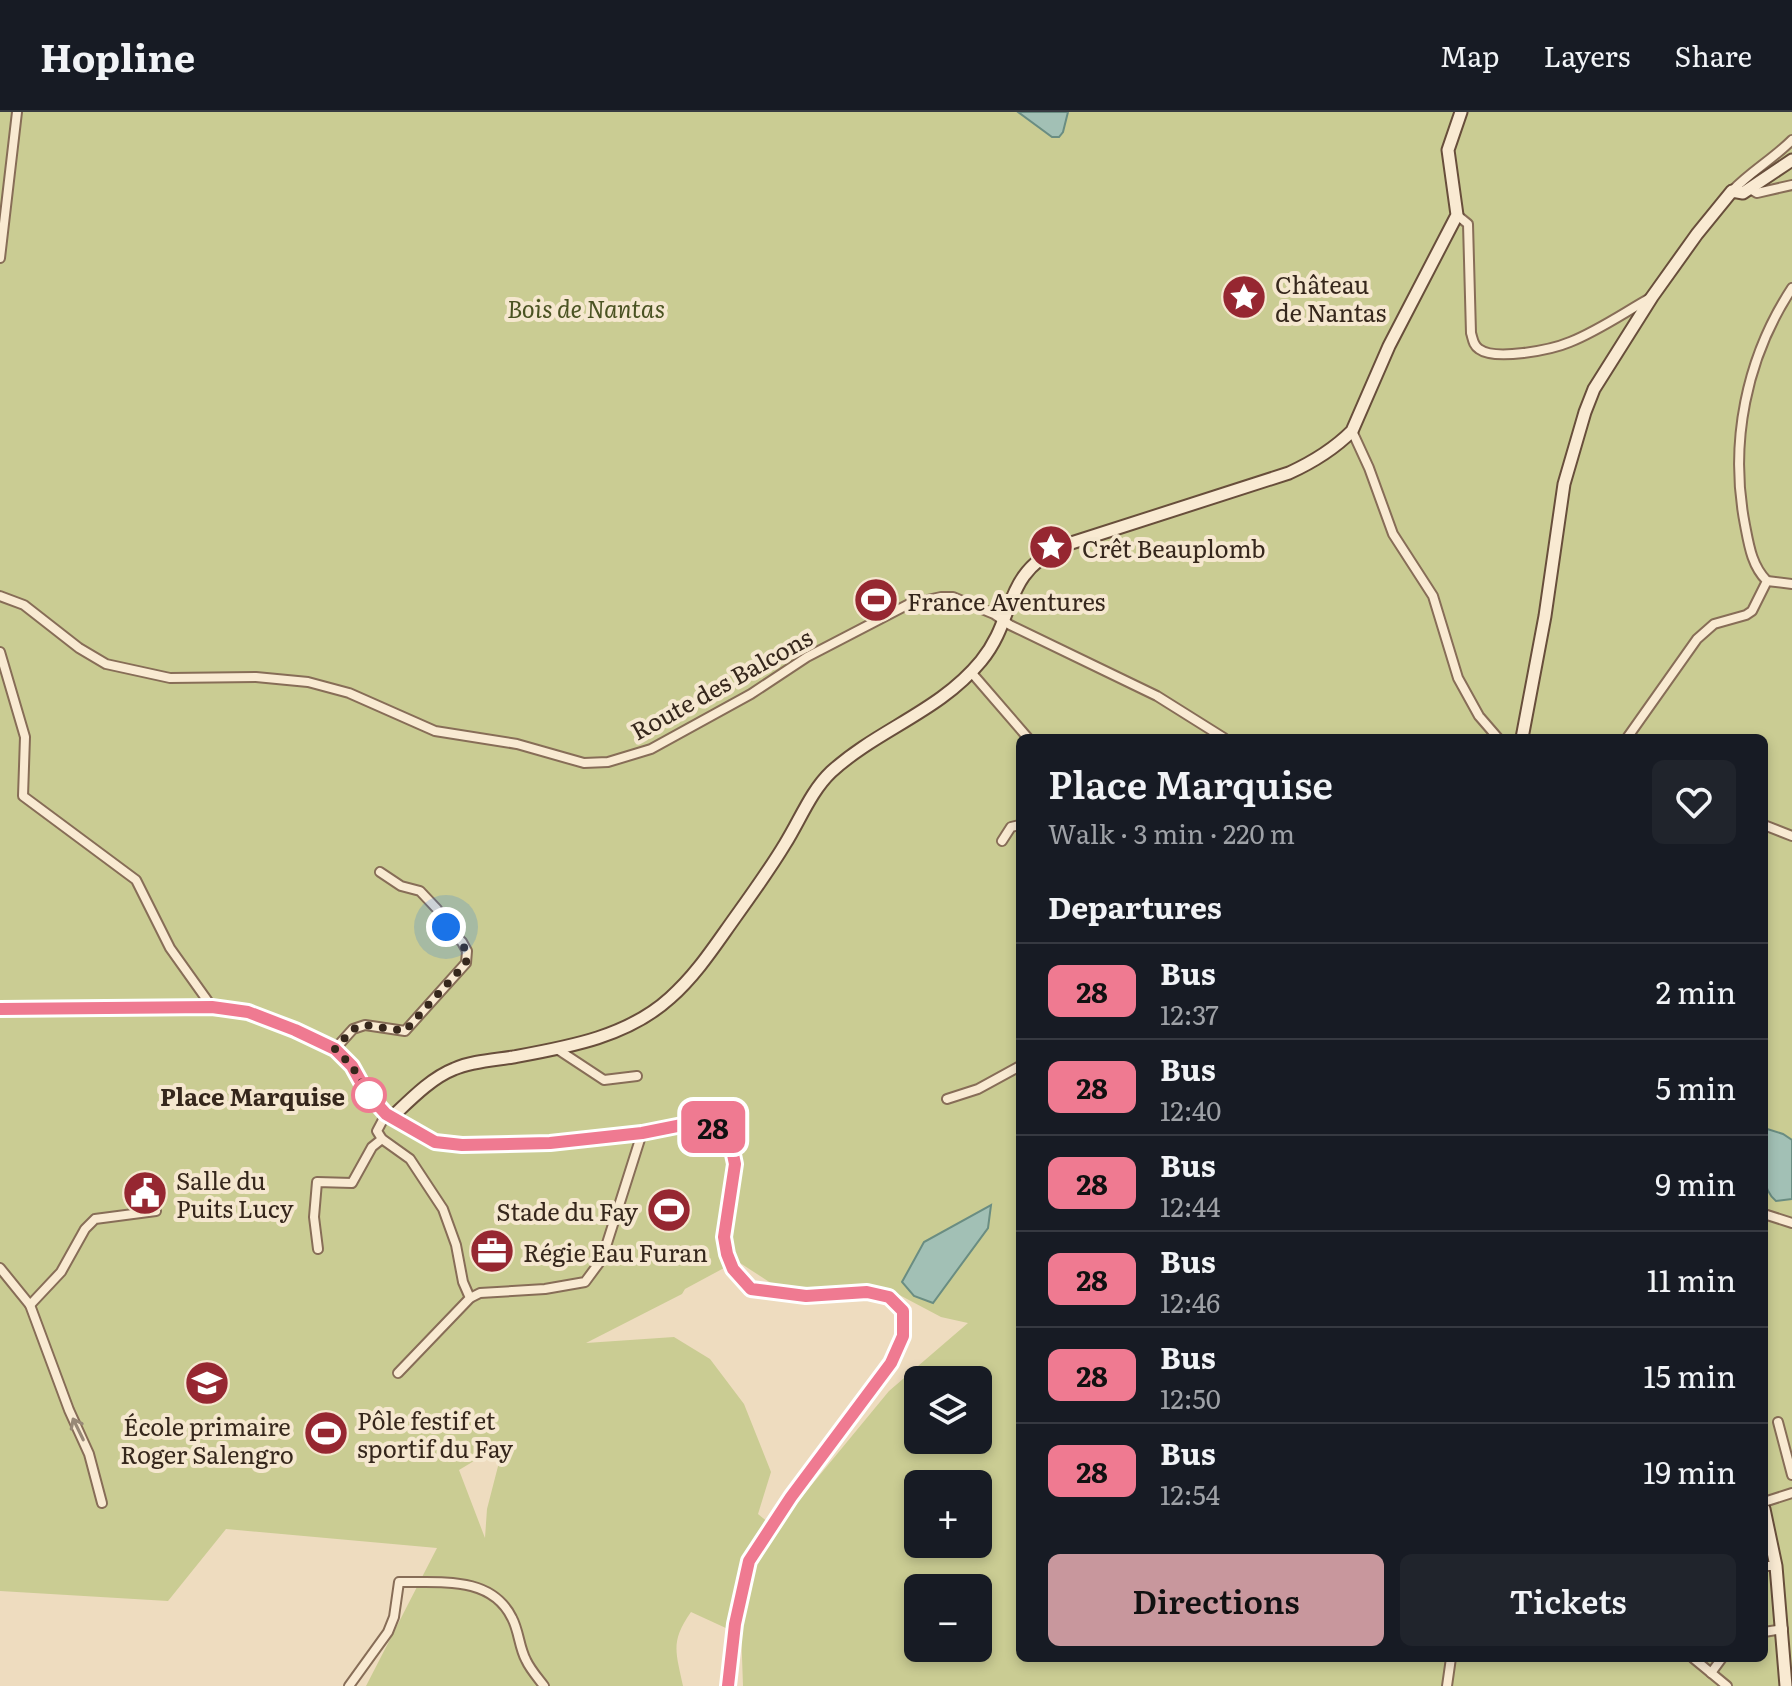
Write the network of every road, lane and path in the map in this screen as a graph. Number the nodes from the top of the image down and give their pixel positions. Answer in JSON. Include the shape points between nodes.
{"nodes":[{"id":1,"x":17,"y":112,"type":"edge"},
{"id":2,"x":1461,"y":112,"type":"edge"},
{"id":3,"x":1792,"y":140,"type":"edge"},
{"id":4,"x":1792,"y":160,"type":"edge"},
{"id":5,"x":1792,"y":185,"type":"edge"},
{"id":6,"x":1750,"y":189,"type":"junction"},
{"id":7,"x":1732,"y":191,"type":"junction"},
{"id":8,"x":1457,"y":215,"type":"junction"},
{"id":9,"x":0,"y":258,"type":"edge"},
{"id":10,"x":1792,"y":288,"type":"edge"},
{"id":11,"x":1652,"y":297,"type":"junction"},
{"id":12,"x":1352,"y":431,"type":"junction"},
{"id":13,"x":1767,"y":581,"type":"junction"},
{"id":14,"x":1792,"y":584,"type":"edge"},
{"id":15,"x":0,"y":596,"type":"edge"},
{"id":16,"x":1003,"y":620,"type":"junction"},
{"id":17,"x":0,"y":652,"type":"edge"},
{"id":18,"x":971,"y":672,"type":"junction"},
{"id":19,"x":1025,"y":734,"type":"edge"},
{"id":20,"x":1218,"y":734,"type":"edge"},
{"id":21,"x":1495,"y":734,"type":"edge"},
{"id":22,"x":1523,"y":734,"type":"edge"},
{"id":23,"x":1630,"y":734,"type":"edge"},
{"id":24,"x":1016,"y":826,"type":"edge"},
{"id":25,"x":1768,"y":827,"type":"edge"},
{"id":26,"x":1792,"y":836,"type":"edge"},
{"id":27,"x":1002,"y":841,"type":"dead end"},
{"id":28,"x":380,"y":872,"type":"dead end"},
{"id":29,"x":212,"y":1007,"type":"junction"},
{"id":30,"x":0,"y":1009,"type":"edge"},
{"id":31,"x":335,"y":1049,"type":"junction"},
{"id":32,"x":557,"y":1049,"type":"junction"},
{"id":33,"x":1016,"y":1068,"type":"edge"},
{"id":34,"x":637,"y":1076,"type":"dead end"},
{"id":35,"x":947,"y":1099,"type":"dead end"},
{"id":36,"x":389,"y":1116,"type":"junction"},
{"id":37,"x":642,"y":1133,"type":"junction"},
{"id":38,"x":382,"y":1139,"type":"junction"},
{"id":39,"x":156,"y":1211,"type":"dead end"},
{"id":40,"x":1768,"y":1215,"type":"edge"},
{"id":41,"x":1792,"y":1223,"type":"edge"},
{"id":42,"x":318,"y":1249,"type":"dead end"},
{"id":43,"x":0,"y":1268,"type":"edge"},
{"id":44,"x":470,"y":1298,"type":"junction"},
{"id":45,"x":30,"y":1305,"type":"junction"},
{"id":46,"x":398,"y":1373,"type":"dead end"},
{"id":47,"x":1778,"y":1422,"type":"dead end"},
{"id":48,"x":1792,"y":1475,"type":"edge"},
{"id":49,"x":1792,"y":1493,"type":"edge"},
{"id":50,"x":1768,"y":1501,"type":"edge"},
{"id":51,"x":102,"y":1503,"type":"dead end"},
{"id":52,"x":1770,"y":1566,"type":"edge"},
{"id":53,"x":1783,"y":1629,"type":"junction"},
{"id":54,"x":1768,"y":1631,"type":"edge"},
{"id":55,"x":1450,"y":1662,"type":"edge"},
{"id":56,"x":1698,"y":1662,"type":"edge"},
{"id":57,"x":1719,"y":1662,"type":"edge"},
{"id":58,"x":1711,"y":1673,"type":"junction"},
{"id":59,"x":349,"y":1686,"type":"edge"},
{"id":60,"x":544,"y":1686,"type":"edge"},
{"id":61,"x":728,"y":1686,"type":"edge"},
{"id":62,"x":1447,"y":1686,"type":"edge"},
{"id":63,"x":1727,"y":1686,"type":"edge"},
{"id":64,"x":1786,"y":1686,"type":"edge"}],
"edges":[{"from":1,"to":9,"type":"street"},
{"from":2,"to":8,"type":"street","via":[[1448,150]]},
{"from":3,"to":7,"type":"street"},
{"from":4,"to":6,"type":"street"},
{"from":5,"to":6,"type":"street","via":[[1757,193]]},
{"from":6,"to":7,"type":"street"},
{"from":7,"to":11,"type":"street"},
{"from":8,"to":11,"type":"street","via":[[1468,224],[1471,333],[1480,351],[1500,355],[1569,343]]},
{"from":8,"to":12,"type":"street"},
{"from":10,"to":13,"type":"street","via":[[1766,335],[1738,437],[1744,521],[1754,562]]},
{"from":11,"to":22,"type":"street","via":[[1594,389],[1570,459]]},
{"from":12,"to":16,"type":"street","via":[[1289,473],[1045,554],[1019,580]]},
{"from":12,"to":21,"type":"street","via":[[1393,534],[1433,596],[1458,678]]},
{"from":13,"to":14,"type":"street"},
{"from":13,"to":23,"type":"street","via":[[1752,611],[1714,624],[1697,639]]},
{"from":15,"to":16,"type":"street","name":"Route des Balcons","via":[[24,605],[106,664],[170,678],[308,682],[349,693],[435,731],[598,764],[658,745],[909,604],[947,596]]},
{"from":16,"to":18,"type":"street","via":[[991,648]]},
{"from":16,"to":20,"type":"street","name":"Route des Balcons","via":[[1157,696]]},
{"from":17,"to":29,"type":"street","via":[[25,737],[23,796],[136,880],[170,948]]},
{"from":18,"to":19,"type":"street"},
{"from":18,"to":32,"type":"street","via":[[932,707],[830,774],[705,962],[669,999],[640,1020]]},
{"from":24,"to":27,"type":"street"},
{"from":25,"to":26,"type":"street"},
{"from":28,"to":31,"type":"street","via":[[429,900],[462,942],[466,963],[405,1031],[365,1025],[353,1029]]},
{"from":29,"to":30,"type":"street"},
{"from":29,"to":31,"type":"street","via":[[248,1012]]},
{"from":31,"to":36,"type":"street"},
{"from":32,"to":34,"type":"street","via":[[604,1080]]},
{"from":32,"to":36,"type":"street","via":[[452,1069]]},
{"from":33,"to":35,"type":"street"},
{"from":36,"to":37,"type":"street","via":[[435,1142],[462,1145]]},
{"from":36,"to":38,"type":"street","via":[[377,1131]]},
{"from":37,"to":44,"type":"street","via":[[602,1259],[585,1282]]},
{"from":37,"to":61,"type":"street","via":[[702,1121],[719,1129],[731,1145],[735,1164],[724,1237],[733,1269],[751,1289],[806,1296],[867,1292],[889,1297],[903,1311],[903,1336],[891,1363],[749,1561]]},
{"from":38,"to":42,"type":"street","via":[[352,1183],[317,1182]]},
{"from":38,"to":44,"type":"street","via":[[410,1159],[443,1209]]},
{"from":39,"to":45,"type":"street","via":[[95,1219],[61,1272]]},
{"from":40,"to":41,"type":"street"},
{"from":43,"to":45,"type":"street"},
{"from":44,"to":46,"type":"street"},
{"from":51,"to":45,"type":"street","one_way":true,"via":[[89,1454]]},
{"from":47,"to":48,"type":"street"},
{"from":49,"to":50,"type":"street"},
{"from":52,"to":53,"type":"street"},
{"from":53,"to":54,"type":"street"},
{"from":53,"to":64,"type":"street"},
{"from":55,"to":62,"type":"street"},
{"from":56,"to":58,"type":"street"},
{"from":57,"to":58,"type":"street"},
{"from":58,"to":63,"type":"street"},
{"from":59,"to":60,"type":"street","via":[[388,1632],[399,1582],[467,1583],[494,1595],[512,1618],[526,1660]]}]}
